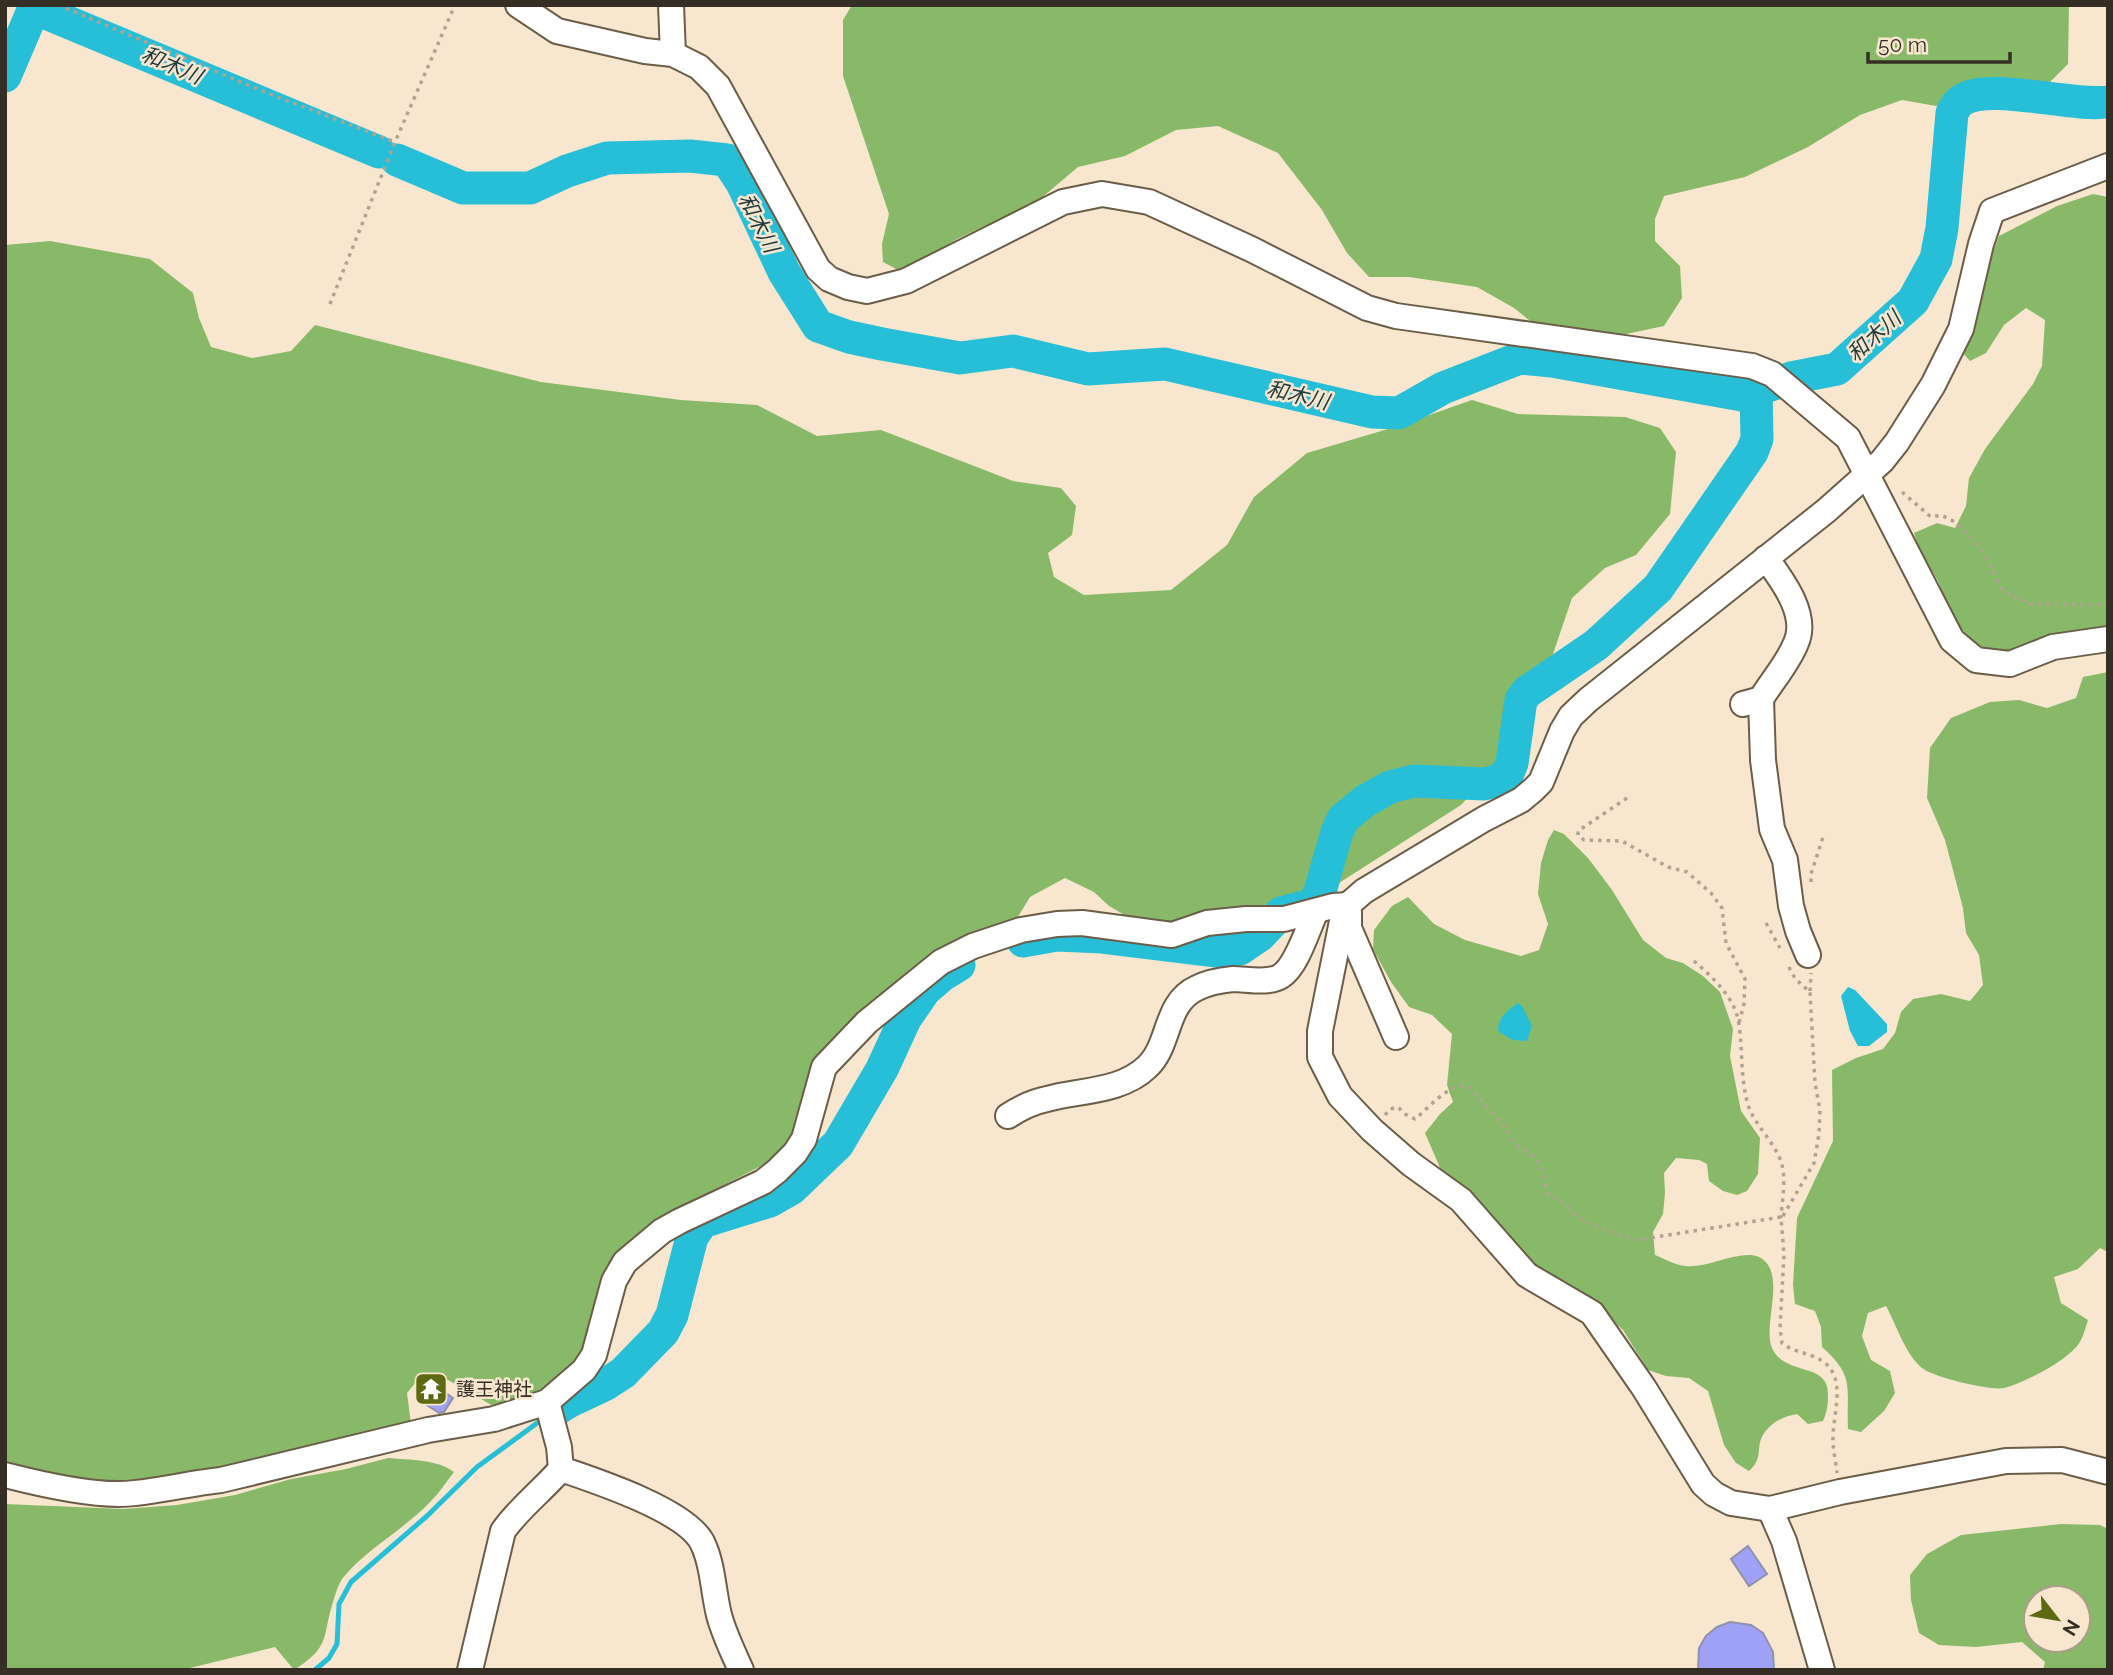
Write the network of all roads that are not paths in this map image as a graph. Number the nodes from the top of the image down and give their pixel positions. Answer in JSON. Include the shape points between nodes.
{"nodes":[{"id":1,"x":518,"y":5,"type":"edge"},
{"id":2,"x":671,"y":5,"type":"edge"},
{"id":3,"x":673,"y":54,"type":"junction"},
{"id":4,"x":2108,"y":166,"type":"edge"},
{"id":5,"x":1874,"y":467,"type":"junction"},
{"id":6,"x":1766,"y":558,"type":"junction"},
{"id":7,"x":2108,"y":639,"type":"edge"},
{"id":8,"x":1349,"y":905,"type":"junction"},
{"id":9,"x":1315,"y":911,"type":"junction"},
{"id":10,"x":1808,"y":955,"type":"dead end"},
{"id":11,"x":1396,"y":1037,"type":"dead end"},
{"id":12,"x":1008,"y":1116,"type":"dead end"},
{"id":13,"x":549,"y":1410,"type":"junction"},
{"id":14,"x":561,"y":1469,"type":"junction"},
{"id":15,"x":2108,"y":1472,"type":"edge"},
{"id":16,"x":5,"y":1475,"type":"edge"},
{"id":17,"x":1770,"y":1509,"type":"junction"},
{"id":18,"x":470,"y":1670,"type":"edge"},
{"id":19,"x":741,"y":1670,"type":"edge"},
{"id":20,"x":1822,"y":1670,"type":"edge"}],
"edges":[{"from":1,"to":3,"type":"street","via":[[556,30]]},
{"from":2,"to":3,"type":"street"},
{"from":3,"to":5,"type":"street","via":[[699,67],[718,86],[818,269],[848,288],[867,291],[906,281],[1063,202],[1102,194],[1149,202],[1387,314],[1752,366],[1772,374],[1794,392]]},
{"from":4,"to":5,"type":"street","via":[[1992,211],[1961,329],[1933,385],[1897,442]]},
{"from":5,"to":6,"type":"street"},
{"from":5,"to":7,"type":"street","via":[[1952,640],[1976,660],[2010,664],[2053,647]]},
{"from":6,"to":8,"type":"street","via":[[1571,716],[1534,790],[1364,891]]},
{"from":6,"to":10,"type":"street","via":[[1784,583],[1799,625],[1797,641],[1752,702],[1772,829],[1785,860],[1791,906]]},
{"from":8,"to":9,"type":"street"},
{"from":8,"to":11,"type":"street","via":[[1349,928]]},
{"from":8,"to":17,"type":"street","via":[[1320,1031],[1320,1057],[1340,1096],[1411,1164],[1461,1200],[1527,1275],[1592,1313],[1703,1484],[1731,1503]]},
{"from":9,"to":12,"type":"street","via":[[1294,962],[1280,977],[1229,979],[1198,987],[1183,997],[1171,1016],[1158,1056],[1145,1069],[1103,1088],[1027,1104]]},
{"from":9,"to":13,"type":"street","via":[[1207,923],[1172,934],[1057,924],[1021,930],[941,962],[867,1022],[824,1067],[804,1139],[777,1171],[662,1231],[625,1262],[614,1281],[594,1355]]},
{"from":13,"to":14,"type":"street"},
{"from":13,"to":16,"type":"street","via":[[428,1430],[221,1480],[133,1494]]},
{"from":14,"to":18,"type":"street","via":[[515,1513],[503,1531]]},
{"from":14,"to":19,"type":"street","via":[[653,1505],[690,1526],[702,1542],[719,1613]]},
{"from":15,"to":17,"type":"street","via":[[2062,1460],[2006,1461]]},
{"from":17,"to":20,"type":"street"}]}
